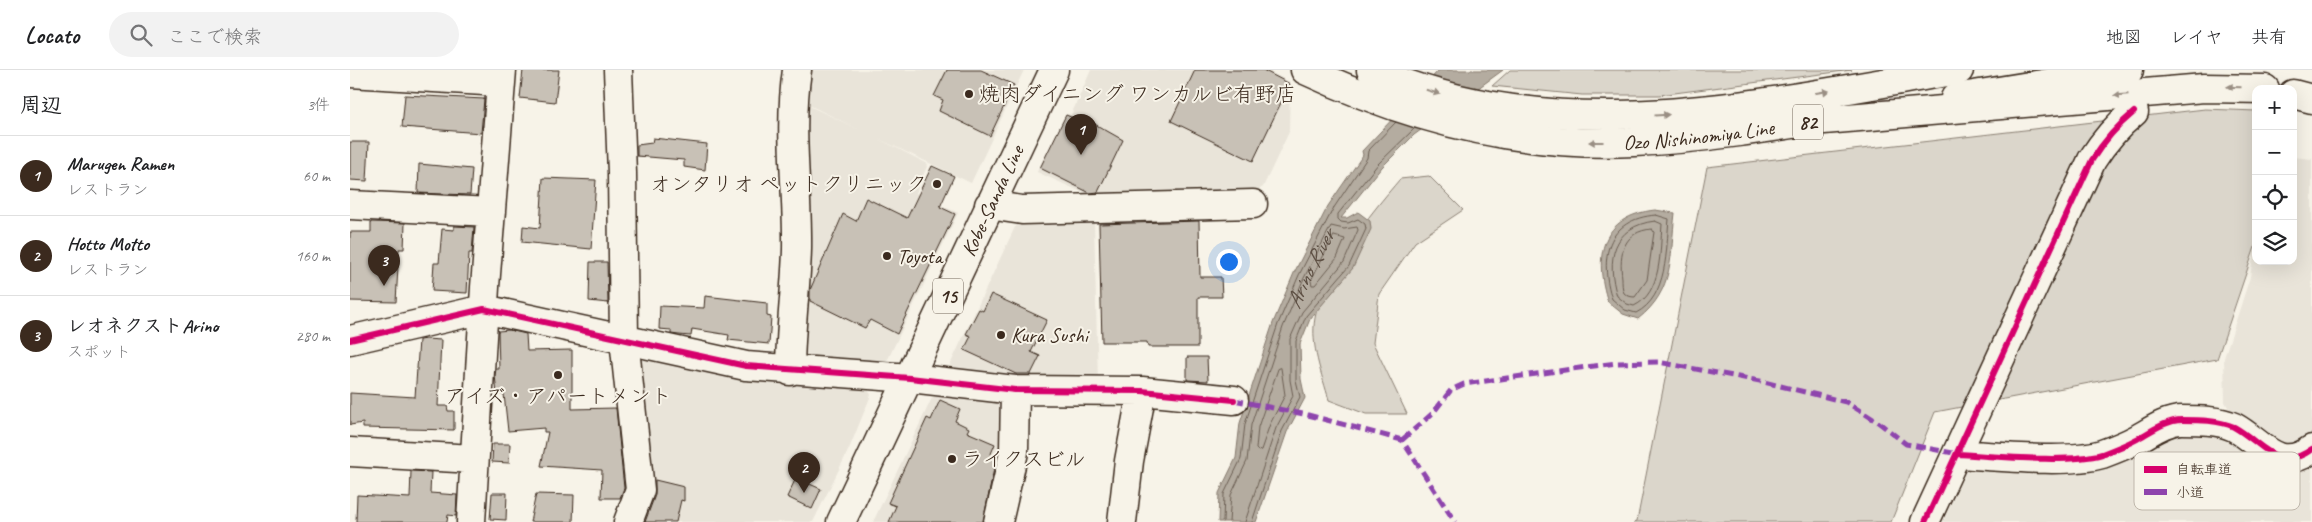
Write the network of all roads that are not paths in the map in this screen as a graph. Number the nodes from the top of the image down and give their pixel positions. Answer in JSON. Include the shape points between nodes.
{"nodes":[{"id":1,"x":618,"y":70,"type":"edge"},
{"id":2,"x":797,"y":70,"type":"edge"},
{"id":3,"x":1054,"y":70,"type":"edge"},
{"id":4,"x":1305,"y":70,"type":"edge"},
{"id":5,"x":1960,"y":70,"type":"edge"},
{"id":6,"x":2129,"y":70,"type":"edge"},
{"id":7,"x":1378,"y":72,"type":"edge"},
{"id":8,"x":350,"y":73,"type":"edge"},
{"id":9,"x":502,"y":76,"type":"edge"},
{"id":10,"x":2204,"y":88,"type":"junction"},
{"id":11,"x":2252,"y":89,"type":"edge"},
{"id":12,"x":2297,"y":95,"type":"edge"},
{"id":13,"x":2312,"y":99,"type":"edge"},
{"id":14,"x":1812,"y":121,"type":"junction"},
{"id":15,"x":350,"y":204,"type":"edge"},
{"id":16,"x":1253,"y":204,"type":"dead end"},
{"id":17,"x":989,"y":205,"type":"junction"},
{"id":18,"x":491,"y":212,"type":"junction"},
{"id":19,"x":484,"y":309,"type":"junction"},
{"id":20,"x":624,"y":338,"type":"junction"},
{"id":21,"x":350,"y":340,"type":"edge"},
{"id":22,"x":790,"y":370,"type":"junction"},
{"id":23,"x":910,"y":378,"type":"junction"},
{"id":24,"x":1015,"y":390,"type":"junction"},
{"id":25,"x":1142,"y":391,"type":"junction"},
{"id":26,"x":1234,"y":400,"type":"dead end"},
{"id":27,"x":2312,"y":449,"type":"edge"},
{"id":28,"x":350,"y":452,"type":"edge"},
{"id":29,"x":2270,"y":452,"type":"edge"},
{"id":30,"x":1958,"y":454,"type":"junction"},
{"id":31,"x":2300,"y":457,"type":"edge"},
{"id":32,"x":474,"y":459,"type":"junction"},
{"id":33,"x":471,"y":522,"type":"edge"},
{"id":34,"x":628,"y":522,"type":"edge"},
{"id":35,"x":841,"y":522,"type":"edge"},
{"id":36,"x":998,"y":522,"type":"edge"},
{"id":37,"x":1122,"y":522,"type":"edge"},
{"id":38,"x":1925,"y":522,"type":"edge"}],
"edges":[{"from":1,"to":20,"type":"main road"},
{"from":2,"to":22,"type":"main road","via":[[792,139],[797,249]]},
{"from":3,"to":17,"type":"main road","name":"Kobe-Sanda Line","number":"15"},
{"from":14,"to":4,"type":"main road","name":"Ozo Nishinomiya Line","number":"82","one_way":true,"via":[[1633,142],[1552,140],[1485,131],[1425,117],[1366,97]]},
{"from":7,"to":5,"type":"main road","name":"Ozo Nishinomiya Line","number":"82","one_way":true,"via":[[1438,94],[1508,109],[1609,116],[1735,108]]},
{"from":6,"to":14,"type":"main road","name":"Ozo Nishinomiya Line","number":"82"},
{"from":8,"to":9,"type":"main road"},
{"from":9,"to":18,"type":"main road"},
{"from":11,"to":10,"type":"main road","one_way":true},
{"from":10,"to":14,"type":"main road","one_way":true},
{"from":10,"to":30,"type":"main road","via":[[2163,98],[2134,112],[2092,160]]},
{"from":12,"to":13,"type":"main road"},
{"from":15,"to":18,"type":"main road"},
{"from":16,"to":17,"type":"main road","via":[[1022,210]]},
{"from":17,"to":23,"type":"main road","name":"Kobe-Sanda Line","number":"15"},
{"from":18,"to":19,"type":"main road"},
{"from":19,"to":20,"type":"main road"},
{"from":19,"to":21,"type":"main road"},
{"from":19,"to":32,"type":"main road"},
{"from":20,"to":22,"type":"main road","via":[[746,366]]},
{"from":20,"to":34,"type":"main road","via":[[640,490]]},
{"from":22,"to":23,"type":"main road"},
{"from":23,"to":24,"type":"main road"},
{"from":23,"to":35,"type":"main road","name":"Kobe-Sanda Line","number":"15"},
{"from":24,"to":25,"type":"main road"},
{"from":24,"to":36,"type":"main road","via":[[1014,452]]},
{"from":25,"to":26,"type":"main road"},
{"from":25,"to":37,"type":"main road","via":[[1128,461]]},
{"from":27,"to":31,"type":"main road"},
{"from":28,"to":32,"type":"main road"},
{"from":29,"to":30,"type":"main road","via":[[2232,426],[2179,420],[2099,454],[2050,458]]},
{"from":30,"to":38,"type":"main road"},
{"from":32,"to":33,"type":"main road"}]}
